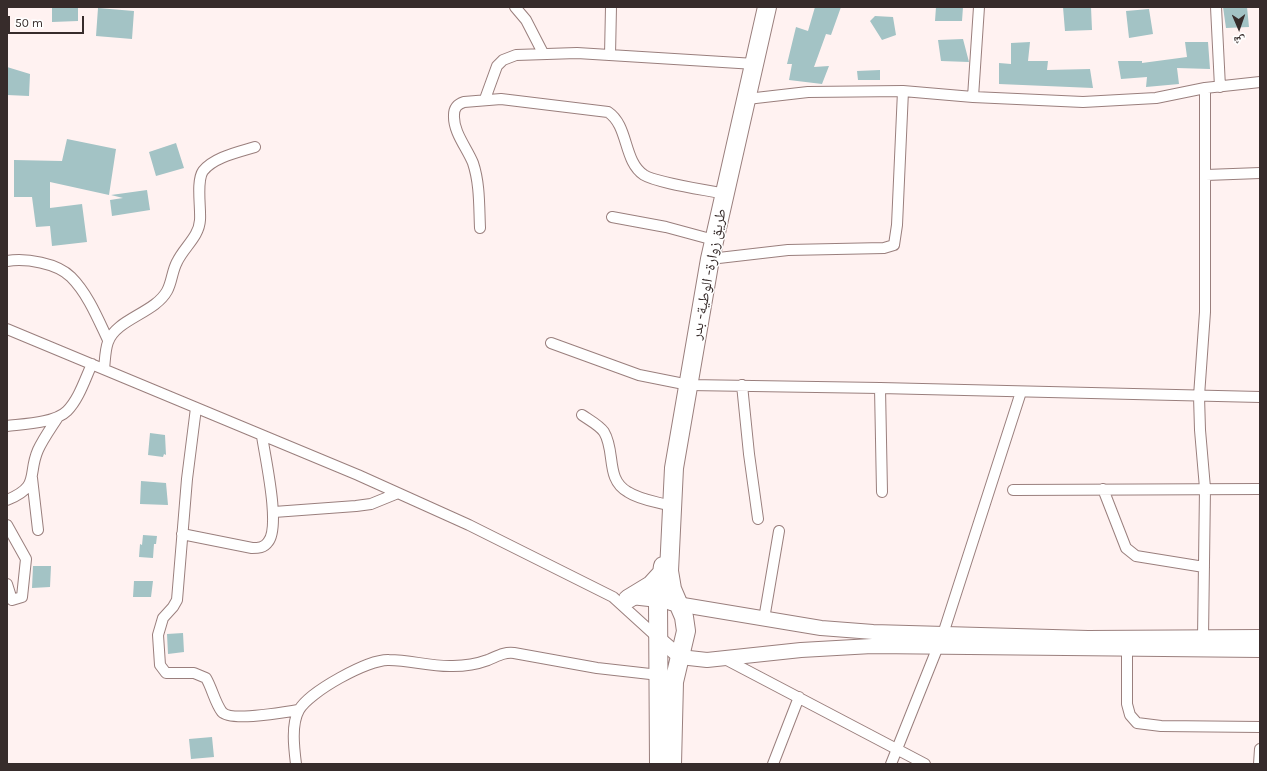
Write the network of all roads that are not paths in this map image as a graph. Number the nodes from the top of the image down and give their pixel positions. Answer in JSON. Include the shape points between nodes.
{"nodes":[{"id":1,"x":515,"y":7,"type":"edge"},
{"id":2,"x":611,"y":7,"type":"edge"},
{"id":3,"x":767,"y":7,"type":"edge"},
{"id":4,"x":978,"y":7,"type":"edge"},
{"id":5,"x":1216,"y":7,"type":"edge"},
{"id":6,"x":543,"y":53,"type":"junction"},
{"id":7,"x":610,"y":55,"type":"junction"},
{"id":8,"x":755,"y":64,"type":"junction"},
{"id":9,"x":1260,"y":82,"type":"edge"},
{"id":10,"x":1220,"y":87,"type":"junction"},
{"id":11,"x":1205,"y":88,"type":"junction"},
{"id":12,"x":903,"y":91,"type":"junction"},
{"id":13,"x":973,"y":97,"type":"junction"},
{"id":14,"x":484,"y":99,"type":"junction"},
{"id":15,"x":747,"y":99,"type":"junction"},
{"id":16,"x":255,"y":147,"type":"dead end"},
{"id":17,"x":1260,"y":173,"type":"edge"},
{"id":18,"x":1206,"y":175,"type":"junction"},
{"id":19,"x":725,"y":194,"type":"junction"},
{"id":20,"x":612,"y":217,"type":"dead end"},
{"id":21,"x":480,"y":228,"type":"dead end"},
{"id":22,"x":714,"y":240,"type":"junction"},
{"id":23,"x":710,"y":259,"type":"junction"},
{"id":24,"x":7,"y":261,"type":"edge"},
{"id":25,"x":7,"y":329,"type":"edge"},
{"id":26,"x":108,"y":340,"type":"junction"},
{"id":27,"x":551,"y":343,"type":"dead end"},
{"id":28,"x":92,"y":364,"type":"junction"},
{"id":29,"x":104,"y":369,"type":"junction"},
{"id":30,"x":689,"y":385,"type":"junction"},
{"id":31,"x":742,"y":385,"type":"junction"},
{"id":32,"x":880,"y":388,"type":"junction"},
{"id":33,"x":1021,"y":392,"type":"junction"},
{"id":34,"x":1199,"y":396,"type":"junction"},
{"id":35,"x":1260,"y":397,"type":"edge"},
{"id":36,"x":196,"y":408,"type":"junction"},
{"id":37,"x":582,"y":415,"type":"dead end"},
{"id":38,"x":58,"y":418,"type":"junction"},
{"id":39,"x":7,"y":426,"type":"edge"},
{"id":40,"x":262,"y":436,"type":"junction"},
{"id":41,"x":32,"y":478,"type":"junction"},
{"id":42,"x":1205,"y":488,"type":"junction"},
{"id":43,"x":1260,"y":489,"type":"edge"},
{"id":44,"x":1014,"y":490,"type":"dead end"},
{"id":45,"x":1103,"y":490,"type":"junction"},
{"id":46,"x":882,"y":492,"type":"dead end"},
{"id":47,"x":398,"y":493,"type":"junction"},
{"id":48,"x":7,"y":500,"type":"edge"},
{"id":49,"x":671,"y":506,"type":"junction"},
{"id":50,"x":274,"y":512,"type":"junction"},
{"id":51,"x":758,"y":519,"type":"dead end"},
{"id":52,"x":7,"y":525,"type":"edge"},
{"id":53,"x":38,"y":530,"type":"dead end"},
{"id":54,"x":780,"y":531,"type":"dead end"},
{"id":55,"x":182,"y":534,"type":"junction"},
{"id":56,"x":669,"y":544,"type":"junction"},
{"id":57,"x":1204,"y":567,"type":"junction"},
{"id":58,"x":661,"y":574,"type":"junction"},
{"id":59,"x":7,"y":584,"type":"edge"},
{"id":60,"x":620,"y":598,"type":"junction"},
{"id":61,"x":658,"y":602,"type":"junction"},
{"id":62,"x":677,"y":603,"type":"junction"},
{"id":63,"x":764,"y":619,"type":"junction"},
{"id":64,"x":943,"y":634,"type":"junction"},
{"id":65,"x":1260,"y":637,"type":"edge"},
{"id":66,"x":658,"y":638,"type":"junction"},
{"id":67,"x":1203,"y":638,"type":"junction"},
{"id":68,"x":938,"y":647,"type":"junction"},
{"id":69,"x":1127,"y":649,"type":"junction"},
{"id":70,"x":1260,"y":650,"type":"edge"},
{"id":71,"x":680,"y":657,"type":"junction"},
{"id":72,"x":725,"y":659,"type":"junction"},
{"id":73,"x":659,"y":675,"type":"junction"},
{"id":74,"x":799,"y":697,"type":"junction"},
{"id":75,"x":299,"y":710,"type":"junction"},
{"id":76,"x":1260,"y":727,"type":"edge"},
{"id":77,"x":897,"y":749,"type":"junction"},
{"id":78,"x":1260,"y":749,"type":"edge"},
{"id":79,"x":296,"y":764,"type":"edge"},
{"id":80,"x":659,"y":764,"type":"edge"},
{"id":81,"x":672,"y":764,"type":"edge"},
{"id":82,"x":773,"y":764,"type":"edge"},
{"id":83,"x":891,"y":764,"type":"edge"},
{"id":84,"x":925,"y":764,"type":"edge"},
{"id":85,"x":1259,"y":764,"type":"edge"}],
"edges":[{"from":1,"to":6,"type":"street","via":[[526,20]]},
{"from":2,"to":7,"type":"street"},
{"from":3,"to":8,"type":"highway","name":"طريق زوارة- الوطية- بدر"},
{"from":4,"to":13,"type":"street"},
{"from":5,"to":10,"type":"street"},
{"from":6,"to":7,"type":"street"},
{"from":6,"to":14,"type":"street","via":[[516,55],[503,60],[497,66]]},
{"from":7,"to":8,"type":"street"},
{"from":8,"to":15,"type":"highway","name":"طريق زوارة- الوطية- بدر"},
{"from":9,"to":10,"type":"street"},
{"from":10,"to":11,"type":"street"},
{"from":11,"to":13,"type":"street","via":[[1156,98],[1075,102]]},
{"from":11,"to":18,"type":"street"},
{"from":12,"to":13,"type":"street"},
{"from":12,"to":15,"type":"street","via":[[808,92]]},
{"from":12,"to":23,"type":"street","via":[[894,244],[884,248],[788,250]]},
{"from":14,"to":19,"type":"street","via":[[608,112],[616,119],[634,163],[645,175]]},
{"from":14,"to":21,"type":"street","via":[[459,103],[454,112],[455,124],[474,169],[479,196]]},
{"from":15,"to":19,"type":"highway","name":"طريق زوارة- الوطية- بدر"},
{"from":16,"to":26,"type":"street","via":[[216,161],[203,171],[200,180],[198,231],[177,261],[171,285],[158,302],[126,323]]},
{"from":17,"to":18,"type":"street"},
{"from":18,"to":34,"type":"street","via":[[1205,312]]},
{"from":19,"to":22,"type":"highway","name":"طريق زوارة- الوطية- بدر"},
{"from":20,"to":22,"type":"street","via":[[666,227]]},
{"from":22,"to":23,"type":"highway","name":"طريق زوارة- الوطية- بدر"},
{"from":23,"to":30,"type":"highway","name":"طريق زوارة- الوطية- بدر"},
{"from":24,"to":26,"type":"street","via":[[32,260],[70,276],[90,302]]},
{"from":25,"to":28,"type":"street"},
{"from":26,"to":29,"type":"street"},
{"from":27,"to":30,"type":"street","via":[[639,375]]},
{"from":28,"to":29,"type":"street"},
{"from":28,"to":38,"type":"street","via":[[73,403]]},
{"from":29,"to":36,"type":"street"},
{"from":30,"to":31,"type":"street"},
{"from":30,"to":49,"type":"highway","name":"طريق زوارة- الوطية- بدر","via":[[674,468]]},
{"from":31,"to":32,"type":"street"},
{"from":31,"to":51,"type":"street"},
{"from":32,"to":33,"type":"street"},
{"from":32,"to":46,"type":"street"},
{"from":33,"to":34,"type":"street"},
{"from":33,"to":64,"type":"street"},
{"from":34,"to":35,"type":"street"},
{"from":34,"to":42,"type":"street"},
{"from":36,"to":40,"type":"street"},
{"from":36,"to":55,"type":"street"},
{"from":37,"to":49,"type":"street","via":[[603,431],[608,441],[612,470],[620,486],[628,493]]},
{"from":38,"to":39,"type":"street"},
{"from":38,"to":41,"type":"street","via":[[37,451]]},
{"from":40,"to":47,"type":"street"},
{"from":40,"to":50,"type":"street"},
{"from":41,"to":48,"type":"street","via":[[21,494]]},
{"from":41,"to":53,"type":"street"},
{"from":42,"to":43,"type":"street"},
{"from":42,"to":45,"type":"street"},
{"from":42,"to":57,"type":"street"},
{"from":44,"to":45,"type":"street"},
{"from":45,"to":57,"type":"street","via":[[1126,548],[1130,552],[1136,556]]},
{"from":47,"to":50,"type":"street","via":[[371,504]]},
{"from":47,"to":60,"type":"street"},
{"from":49,"to":56,"type":"highway","name":"طريق زوارة- الوطية- بدر"},
{"from":50,"to":55,"type":"street","via":[[272,533],[268,542],[261,548]]},
{"from":52,"to":59,"type":"street","via":[[26,559],[22,597],[12,600]]},
{"from":54,"to":63,"type":"street"},
{"from":55,"to":75,"type":"street","via":[[177,600],[163,618],[159,630],[159,658],[162,670],[174,675],[200,674],[206,678],[222,711],[230,716]]},
{"from":56,"to":58,"type":"highway"},
{"from":56,"to":62,"type":"highway","via":[[670,577]]},
{"from":57,"to":67,"type":"street"},
{"from":58,"to":60,"type":"highway","via":[[651,585]]},
{"from":58,"to":61,"type":"highway"},
{"from":60,"to":61,"type":"street"},
{"from":60,"to":66,"type":"street"},
{"from":61,"to":62,"type":"street"},
{"from":61,"to":66,"type":"highway"},
{"from":62,"to":63,"type":"street"},
{"from":62,"to":71,"type":"highway","via":[[684,617],[686,631]]},
{"from":63,"to":64,"type":"street","via":[[849,631]]},
{"from":64,"to":67,"type":"street"},
{"from":64,"to":68,"type":"street"},
{"from":65,"to":67,"type":"street"},
{"from":66,"to":71,"type":"street"},
{"from":66,"to":73,"type":"highway"},
{"from":68,"to":69,"type":"street"},
{"from":68,"to":72,"type":"street","via":[[843,647]]},
{"from":68,"to":77,"type":"street"},
{"from":69,"to":70,"type":"street"},
{"from":69,"to":76,"type":"street","via":[[1127,704],[1130,715],[1137,723],[1161,726]]},
{"from":71,"to":72,"type":"street","via":[[697,660]]},
{"from":71,"to":81,"type":"highway","via":[[674,682]]},
{"from":72,"to":74,"type":"street"},
{"from":73,"to":75,"type":"street","via":[[597,668],[514,653],[502,653],[479,663],[452,666],[425,666],[388,660],[371,662],[356,669],[309,698]]},
{"from":73,"to":80,"type":"highway"},
{"from":74,"to":77,"type":"street"},
{"from":74,"to":82,"type":"street"},
{"from":75,"to":79,"type":"street","via":[[295,720]]},
{"from":77,"to":83,"type":"street"},
{"from":77,"to":84,"type":"street"},
{"from":78,"to":85,"type":"street"}]}
